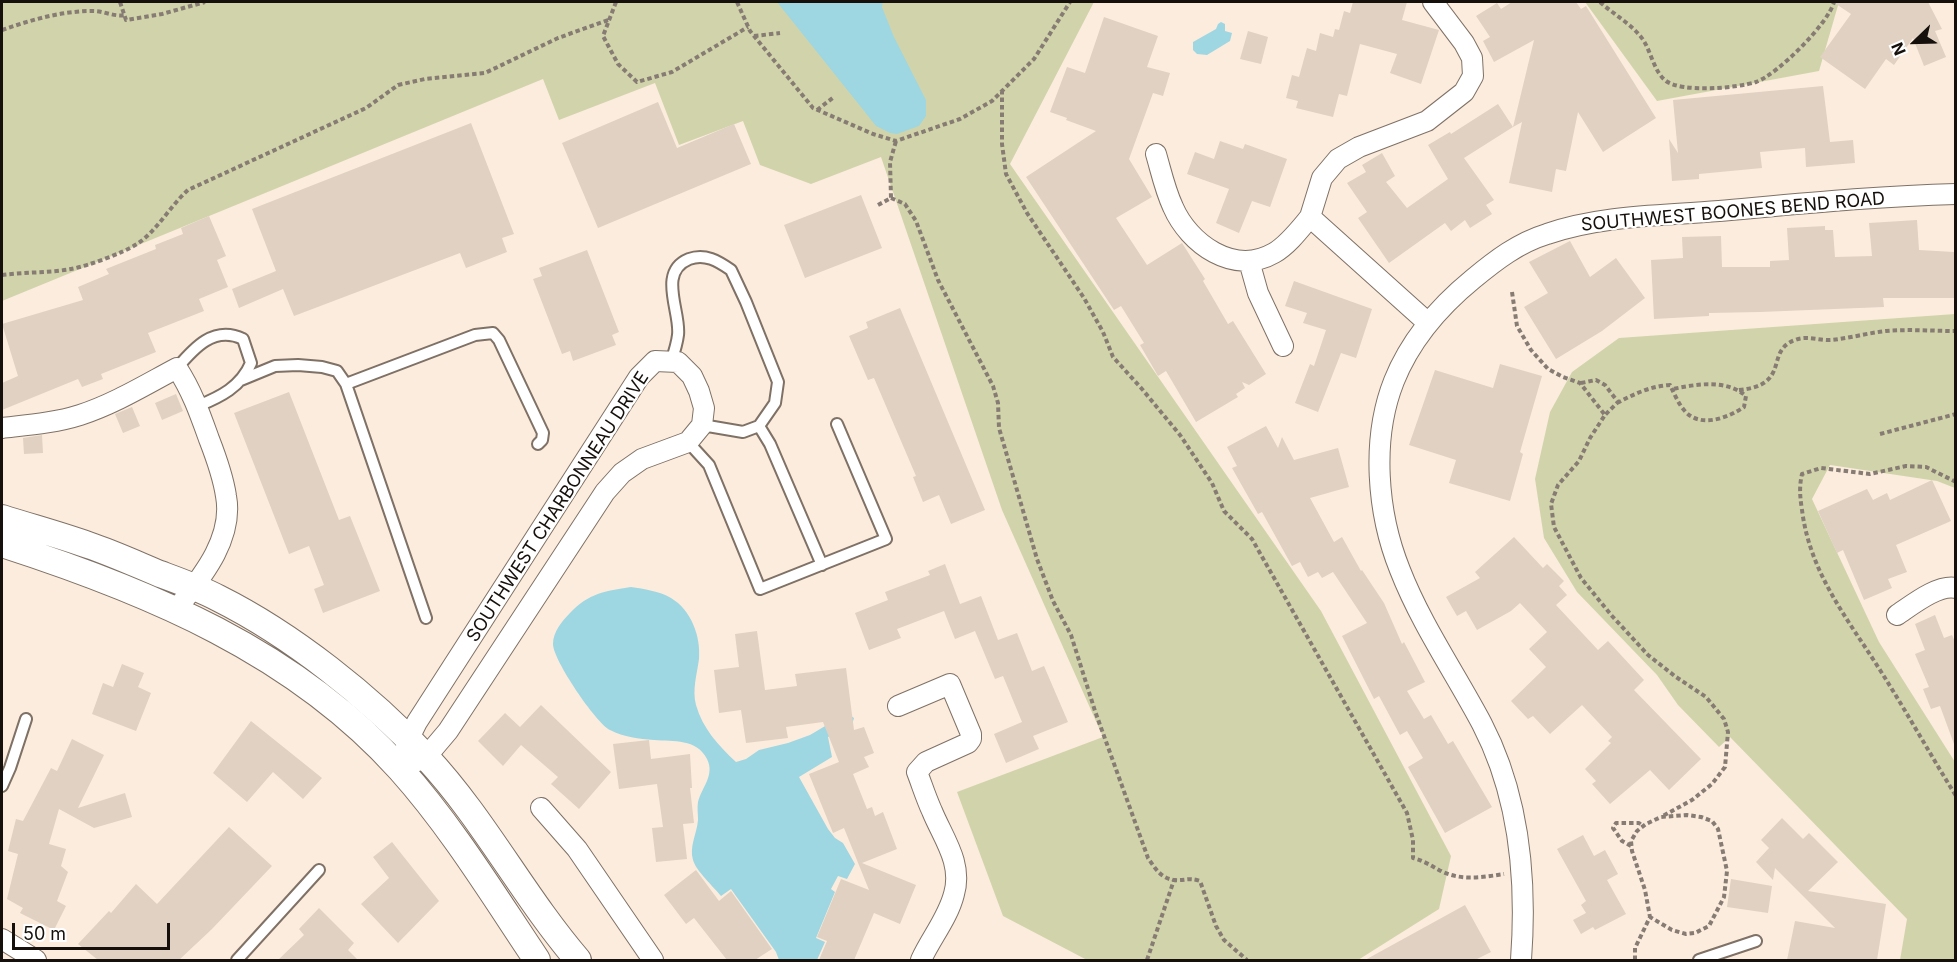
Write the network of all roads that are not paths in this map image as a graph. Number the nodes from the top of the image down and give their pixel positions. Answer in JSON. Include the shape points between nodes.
{"nodes":[{"id":1,"x":1433,"y":2,"type":"edge"},
{"id":2,"x":1156,"y":154,"type":"dead end"},
{"id":3,"x":1956,"y":194,"type":"edge"},
{"id":4,"x":1310,"y":217,"type":"junction"},
{"id":5,"x":1249,"y":261,"type":"junction"},
{"id":6,"x":1428,"y":323,"type":"junction"},
{"id":7,"x":1283,"y":346,"type":"dead end"},
{"id":8,"x":671,"y":362,"type":"junction"},
{"id":9,"x":177,"y":368,"type":"junction"},
{"id":10,"x":241,"y":380,"type":"junction"},
{"id":11,"x":346,"y":384,"type":"junction"},
{"id":12,"x":198,"y":406,"type":"junction"},
{"id":13,"x":837,"y":424,"type":"dead end"},
{"id":14,"x":702,"y":425,"type":"junction"},
{"id":15,"x":759,"y":426,"type":"junction"},
{"id":16,"x":2,"y":428,"type":"edge"},
{"id":17,"x":688,"y":442,"type":"junction"},
{"id":18,"x":538,"y":444,"type":"dead end"},
{"id":19,"x":2,"y":518,"type":"edge"},
{"id":20,"x":2,"y":544,"type":"edge"},
{"id":21,"x":822,"y":565,"type":"junction"},
{"id":22,"x":194,"y":587,"type":"junction"},
{"id":23,"x":1956,"y":588,"type":"edge"},
{"id":24,"x":176,"y":610,"type":"junction"},
{"id":25,"x":1897,"y":615,"type":"dead end"},
{"id":26,"x":426,"y":618,"type":"dead end"},
{"id":27,"x":898,"y":706,"type":"dead end"},
{"id":28,"x":26,"y":719,"type":"dead end"},
{"id":29,"x":417,"y":748,"type":"junction"},
{"id":30,"x":400,"y":769,"type":"junction"},
{"id":31,"x":2,"y":786,"type":"edge"},
{"id":32,"x":541,"y":808,"type":"dead end"},
{"id":33,"x":319,"y":870,"type":"dead end"},
{"id":34,"x":2,"y":939,"type":"edge"},
{"id":35,"x":1756,"y":941,"type":"dead end"},
{"id":36,"x":36,"y":960,"type":"edge"},
{"id":37,"x":237,"y":960,"type":"edge"},
{"id":38,"x":537,"y":960,"type":"edge"},
{"id":39,"x":578,"y":960,"type":"edge"},
{"id":40,"x":652,"y":960,"type":"edge"},
{"id":41,"x":921,"y":960,"type":"edge"},
{"id":42,"x":1521,"y":960,"type":"edge"},
{"id":43,"x":1699,"y":960,"type":"edge"}],
"edges":[{"from":1,"to":4,"type":"street","via":[[1472,58],[1473,76],[1464,92],[1427,121],[1338,159],[1322,177]]},
{"from":2,"to":5,"type":"street","via":[[1172,206],[1193,237],[1226,259]]},
{"from":3,"to":6,"type":"street","name":"SOUTHWEST BOONES BEND ROAD","via":[[1628,218],[1568,227],[1528,241],[1498,258]]},
{"from":4,"to":5,"type":"street","via":[[1274,253]]},
{"from":4,"to":6,"type":"street"},
{"from":5,"to":7,"type":"street","via":[[1258,293]]},
{"from":6,"to":42,"type":"street","name":"SOUTHWEST BOONES BEND ROAD","via":[[1398,374],[1386,412],[1380,460],[1382,498],[1400,569],[1484,727],[1509,794],[1521,865]]},
{"from":8,"to":14,"type":"street","name":"SOUTHWEST CHARBONNEAU DRIVE","via":[[678,362],[692,376],[704,408]]},
{"from":8,"to":15,"type":"lane","via":[[679,333],[672,291],[675,270],[686,260],[699,256],[717,261],[731,270],[778,382],[775,403]]},
{"from":8,"to":29,"type":"street","name":"SOUTHWEST CHARBONNEAU DRIVE","via":[[655,362],[639,377],[417,722]]},
{"from":9,"to":10,"type":"lane","via":[[195,347],[211,338],[232,334],[243,339],[251,363]]},
{"from":9,"to":12,"type":"street"},
{"from":9,"to":16,"type":"street","via":[[125,397],[78,416]]},
{"from":10,"to":11,"type":"lane","via":[[276,366],[298,365],[337,371]]},
{"from":10,"to":12,"type":"lane","via":[[221,396]]},
{"from":11,"to":18,"type":"lane","via":[[475,335],[493,333],[543,433]]},
{"from":11,"to":26,"type":"lane"},
{"from":12,"to":22,"type":"street","via":[[227,498],[216,552]]},
{"from":13,"to":21,"type":"lane","via":[[886,539]]},
{"from":14,"to":15,"type":"lane","via":[[743,432]]},
{"from":14,"to":17,"type":"street"},
{"from":15,"to":21,"type":"lane"},
{"from":17,"to":21,"type":"lane","via":[[709,465],[760,589]]},
{"from":17,"to":29,"type":"street","name":"SOUTHWEST CHARBONNEAU DRIVE","via":[[642,459],[605,492],[448,731]]},
{"from":19,"to":22,"type":"street","via":[[88,545]]},
{"from":20,"to":24,"type":"street","via":[[72,566]]},
{"from":22,"to":24,"type":"street"},
{"from":22,"to":29,"type":"street","via":[[272,629],[318,661]]},
{"from":23,"to":25,"type":"street","via":[[1950,586],[1928,595]]},
{"from":24,"to":30,"type":"street","via":[[257,651],[315,691]]},
{"from":27,"to":41,"type":"street","via":[[950,684],[972,739],[926,762],[917,772],[954,858],[957,876],[948,912]]},
{"from":28,"to":31,"type":"lane"},
{"from":29,"to":30,"type":"street","name":"SOUTHWEST CHARBONNEAU DRIVE"},
{"from":29,"to":39,"type":"street","via":[[451,786]]},
{"from":30,"to":38,"type":"street","via":[[475,867]]},
{"from":32,"to":40,"type":"street","via":[[577,849]]},
{"from":33,"to":37,"type":"lane"},
{"from":34,"to":36,"type":"street"},
{"from":35,"to":43,"type":"lane"}]}
